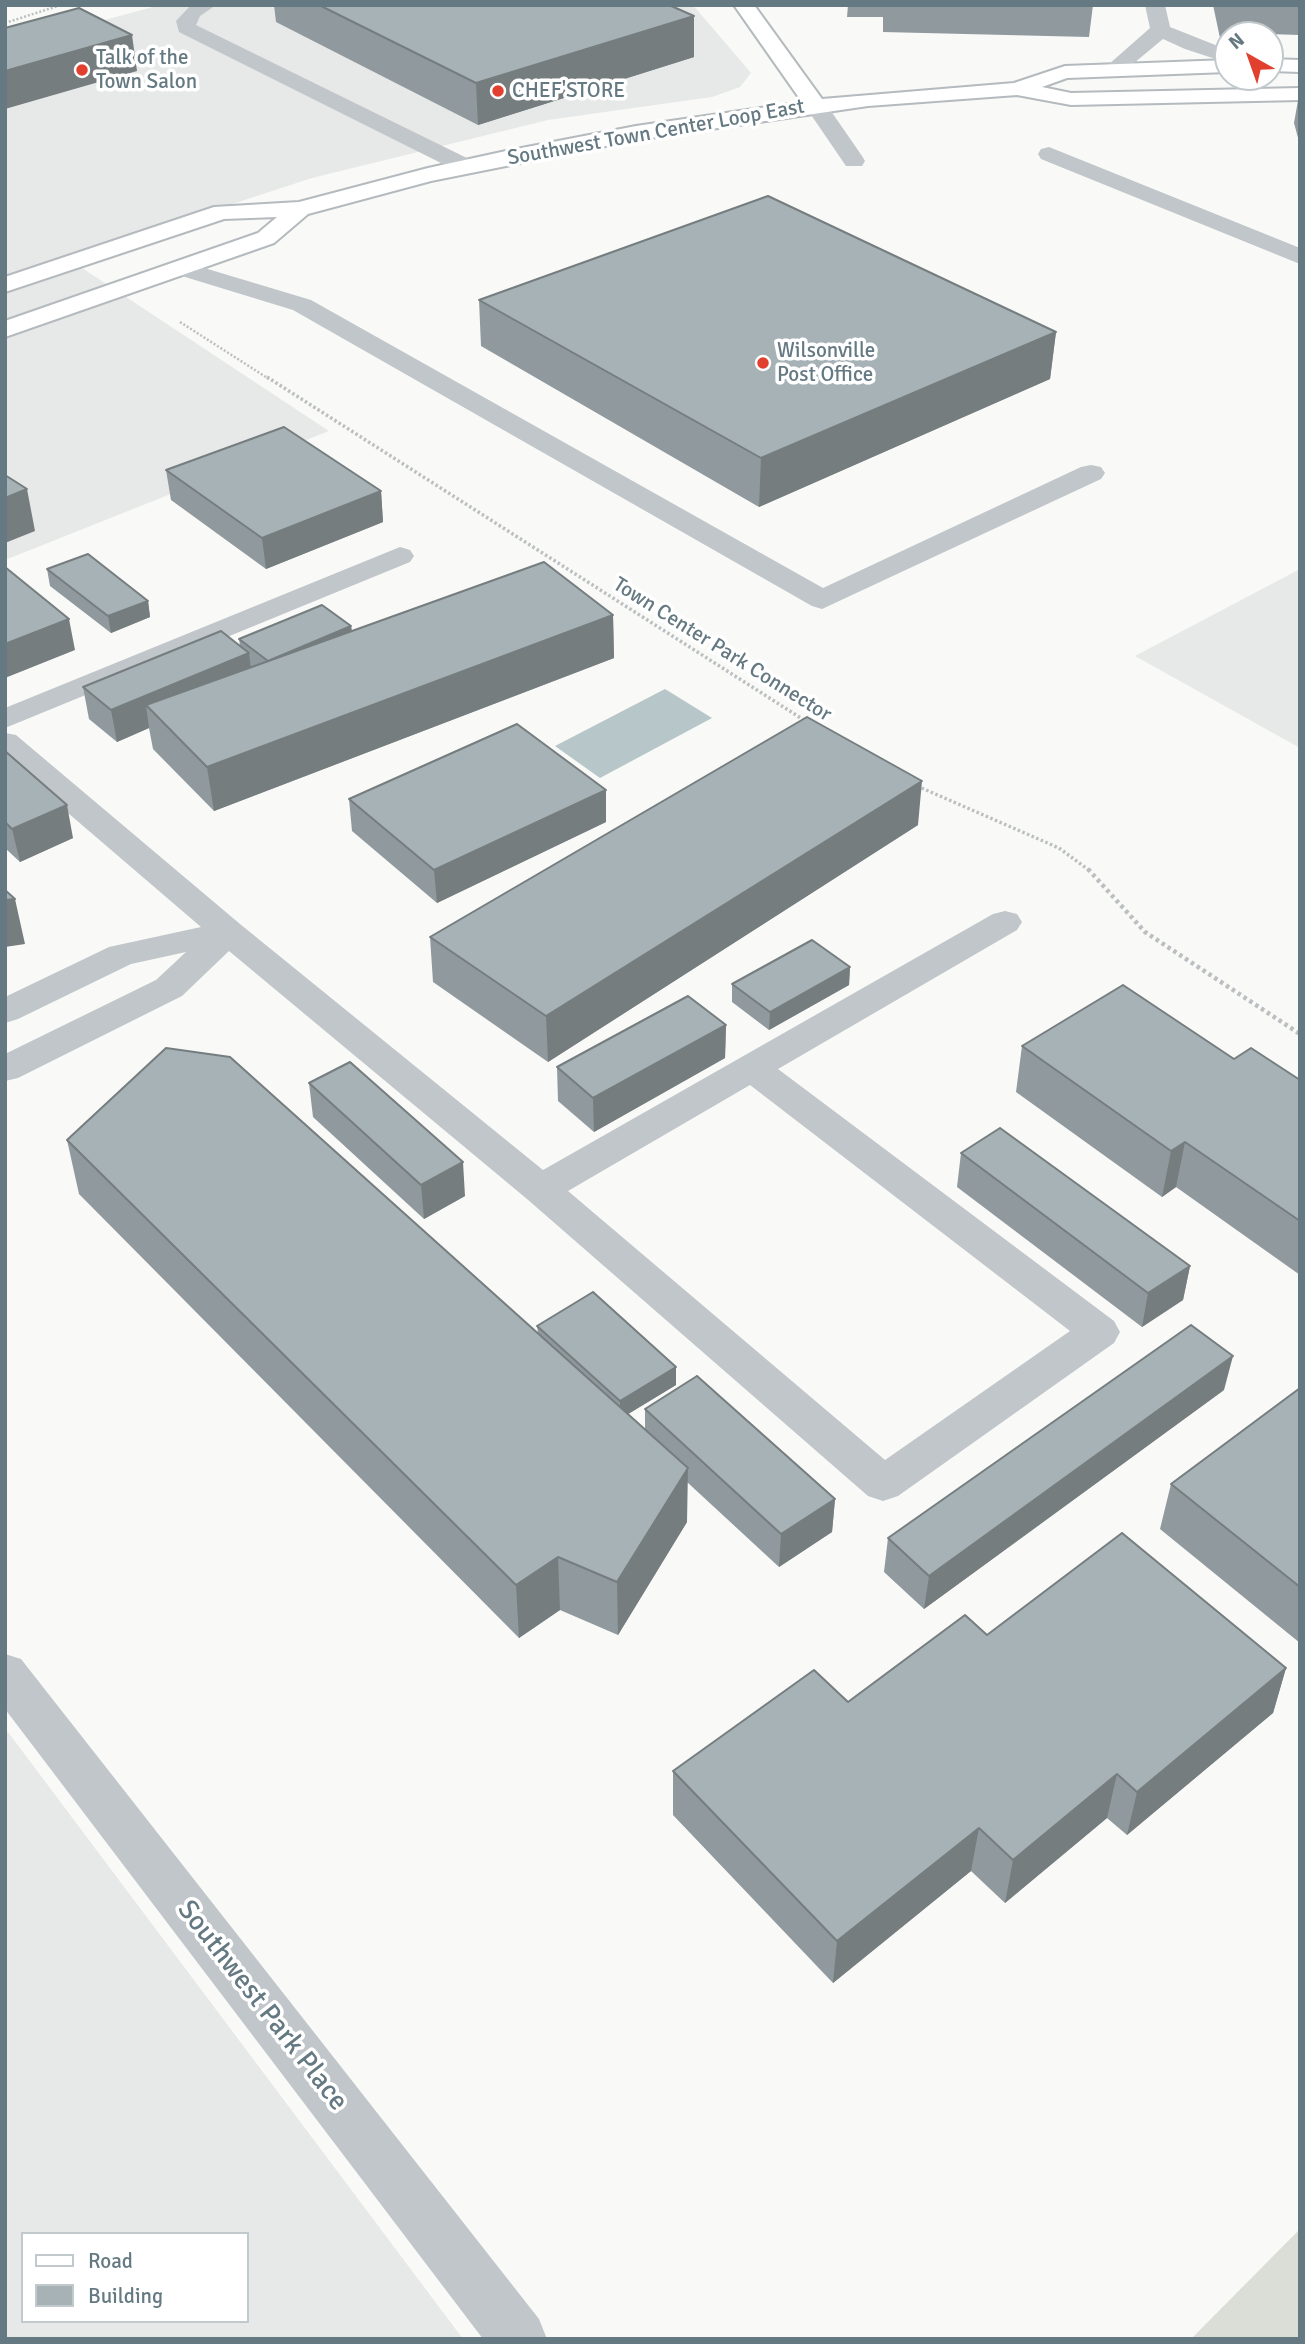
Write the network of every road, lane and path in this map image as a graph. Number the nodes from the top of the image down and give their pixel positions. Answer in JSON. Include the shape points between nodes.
{"nodes":[{"id":1,"x":61,"y":5,"type":"edge"},
{"id":2,"x":206,"y":5,"type":"edge"},
{"id":3,"x":744,"y":5,"type":"edge"},
{"id":4,"x":1155,"y":5,"type":"edge"},
{"id":5,"x":5,"y":23,"type":"edge"},
{"id":6,"x":1161,"y":30,"type":"junction"},
{"id":7,"x":1214,"y":52,"type":"edge"},
{"id":8,"x":1214,"y":66,"type":"edge"},
{"id":9,"x":1115,"y":69,"type":"junction"},
{"id":10,"x":1017,"y":89,"type":"junction"},
{"id":11,"x":1300,"y":94,"type":"edge"},
{"id":12,"x":816,"y":106,"type":"junction"},
{"id":13,"x":1049,"y":154,"type":"dead end"},
{"id":14,"x":854,"y":161,"type":"dead end"},
{"id":15,"x":467,"y":167,"type":"junction"},
{"id":16,"x":300,"y":209,"type":"junction"},
{"id":17,"x":1234,"y":230,"type":"junction"},
{"id":18,"x":1300,"y":232,"type":"edge"},
{"id":19,"x":1300,"y":257,"type":"edge"},
{"id":20,"x":181,"y":268,"type":"junction"},
{"id":21,"x":5,"y":285,"type":"edge"},
{"id":22,"x":123,"y":288,"type":"junction"},
{"id":23,"x":5,"y":330,"type":"edge"},
{"id":24,"x":1091,"y":473,"type":"dead end"},
{"id":25,"x":401,"y":556,"type":"dead end"},
{"id":26,"x":5,"y":719,"type":"edge"},
{"id":27,"x":814,"y":727,"type":"edge"},
{"id":28,"x":5,"y":742,"type":"edge"},
{"id":29,"x":908,"y":781,"type":"edge"},
{"id":30,"x":1005,"y":922,"type":"dead end"},
{"id":31,"x":228,"y":932,"type":"junction"},
{"id":32,"x":5,"y":1011,"type":"edge"},
{"id":33,"x":1300,"y":1034,"type":"edge"},
{"id":34,"x":752,"y":1068,"type":"junction"},
{"id":35,"x":5,"y":1069,"type":"edge"},
{"id":36,"x":541,"y":1189,"type":"junction"},
{"id":37,"x":5,"y":1673,"type":"edge"},
{"id":38,"x":519,"y":2339,"type":"edge"}],
"edges":[{"from":1,"to":5,"type":"path"},
{"from":2,"to":15,"type":"street","via":[[193,12],[186,27]]},
{"from":3,"to":12,"type":"main road"},
{"from":4,"to":6,"type":"street"},
{"from":6,"to":7,"type":"street"},
{"from":6,"to":9,"type":"street"},
{"from":8,"to":9,"type":"main road","name":"Southwest Town Center Loop East"},
{"from":9,"to":10,"type":"main road","name":"Southwest Town Center Loop East","via":[[1065,72]]},
{"from":10,"to":11,"type":"main road","name":"Southwest Town Center Loop East","via":[[1071,99]]},
{"from":10,"to":12,"type":"main road","name":"Southwest Town Center Loop East"},
{"from":12,"to":14,"type":"street"},
{"from":12,"to":15,"type":"main road","name":"Southwest Town Center Loop East","via":[[636,133]]},
{"from":13,"to":17,"type":"street"},
{"from":15,"to":16,"type":"main road","name":"Southwest Town Center Loop East"},
{"from":16,"to":20,"type":"main road","name":"Southwest Town Center Loop East","via":[[266,238]]},
{"from":16,"to":21,"type":"main road","name":"Southwest Town Center Loop East","via":[[222,212]]},
{"from":17,"to":18,"type":"street"},
{"from":17,"to":19,"type":"street"},
{"from":20,"to":22,"type":"main road","name":"Southwest Town Center Loop East"},
{"from":20,"to":24,"type":"street","via":[[302,304],[822,600]]},
{"from":22,"to":23,"type":"main road","name":"Southwest Town Center Loop East"},
{"from":22,"to":27,"type":"path","name":"Town Center Park Connector"},
{"from":25,"to":26,"type":"street"},
{"from":28,"to":31,"type":"street"},
{"from":29,"to":33,"type":"path","via":[[1059,848],[1088,869],[1145,932]]},
{"from":30,"to":34,"type":"street"},
{"from":31,"to":32,"type":"street","via":[[121,955]]},
{"from":31,"to":35,"type":"street","via":[[169,988]]},
{"from":31,"to":36,"type":"street"},
{"from":34,"to":36,"type":"street"},
{"from":34,"to":36,"type":"street","via":[[1099,1332],[883,1484]]},
{"from":37,"to":38,"type":"street","name":"Southwest Park Place"}]}
